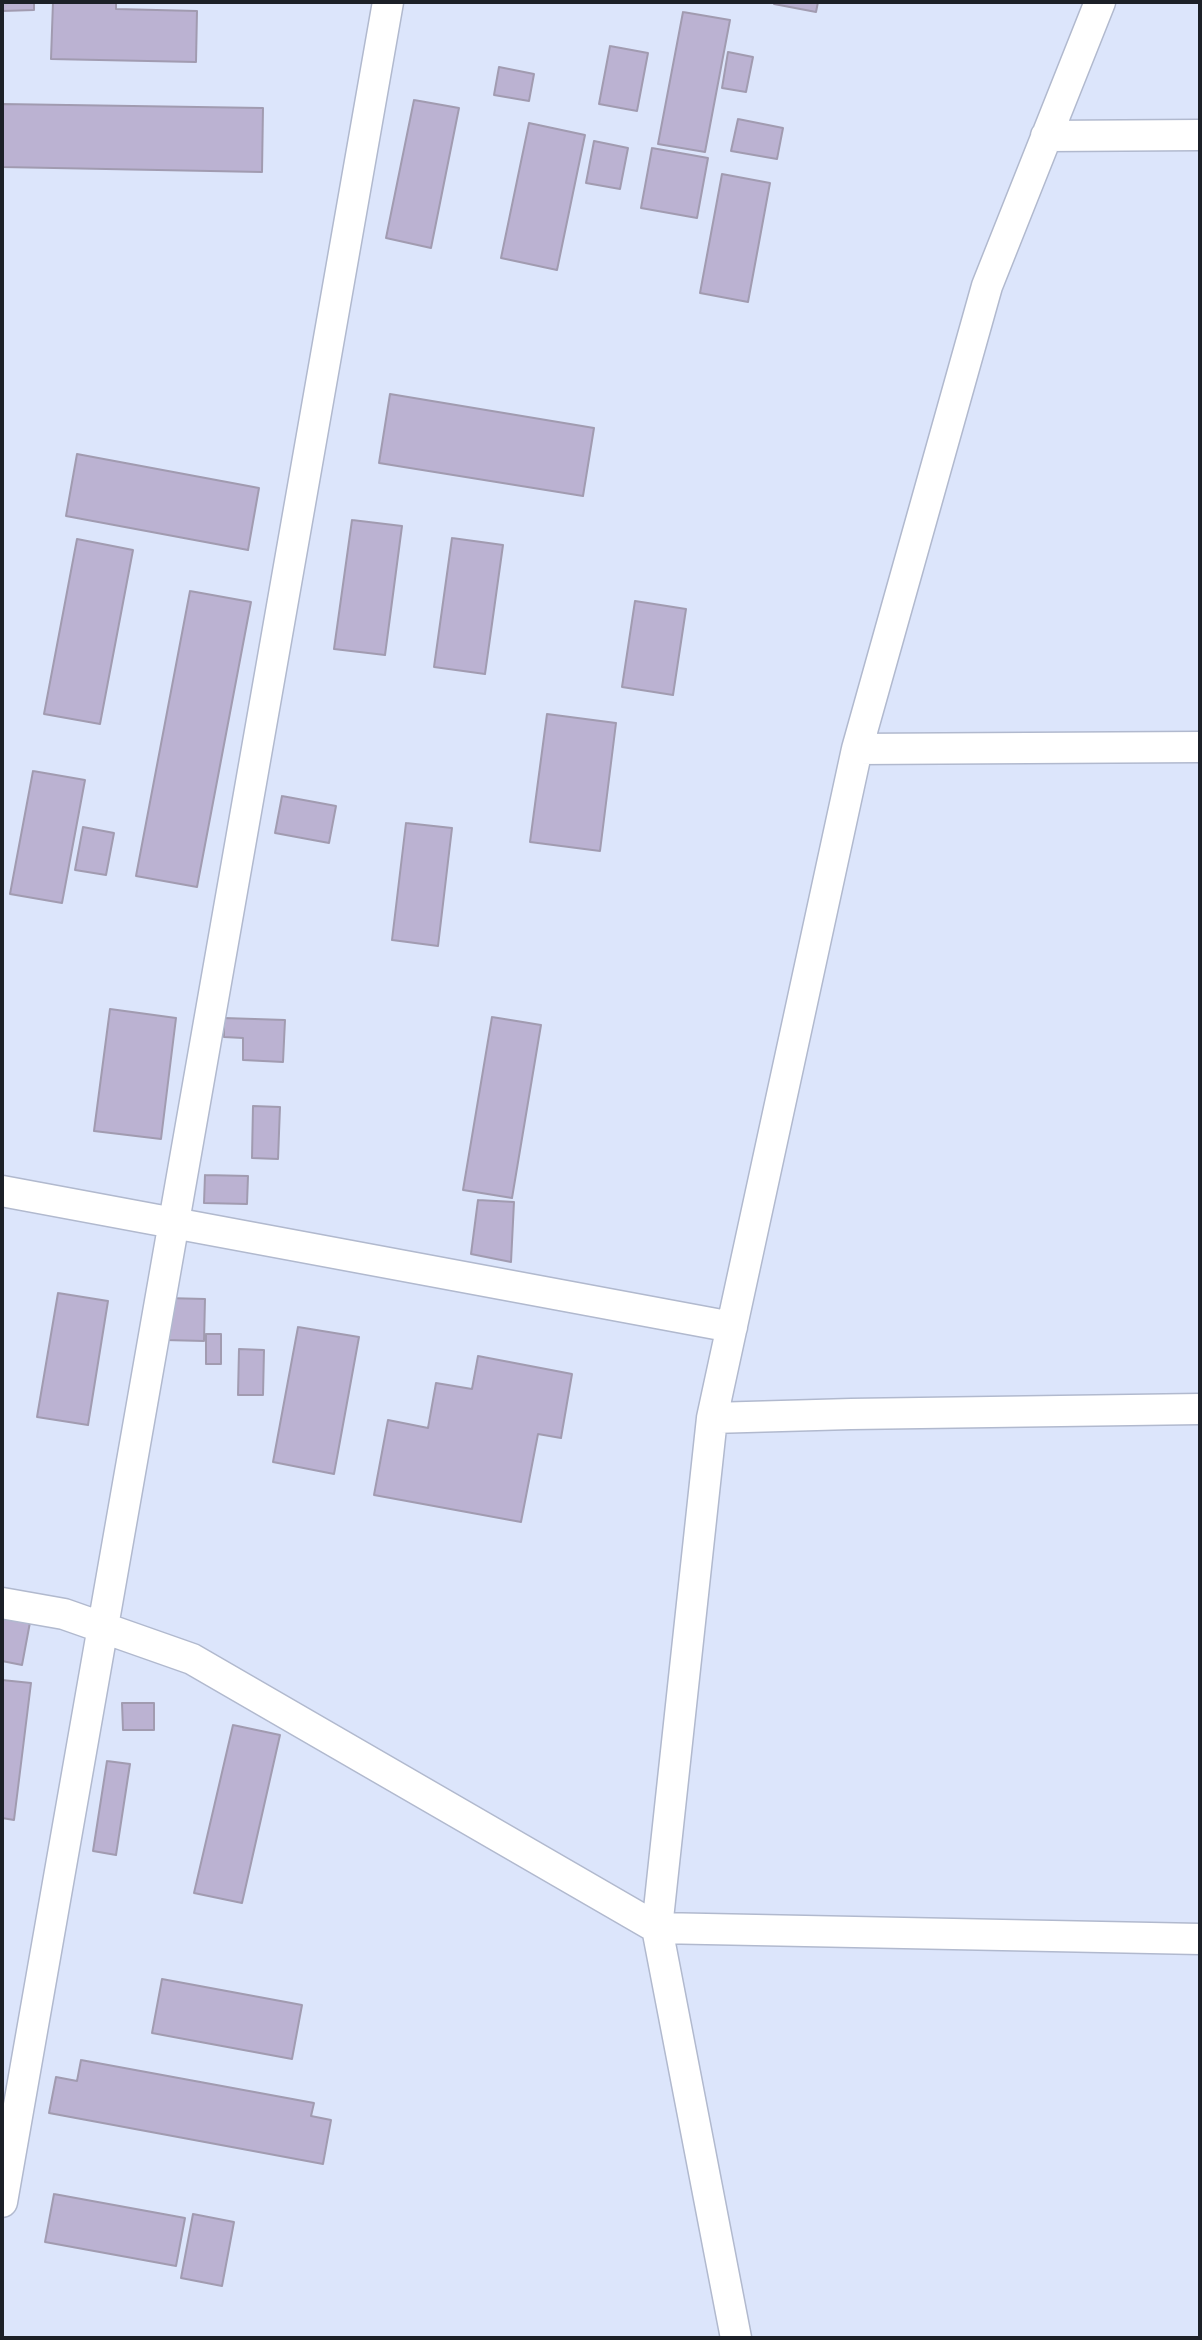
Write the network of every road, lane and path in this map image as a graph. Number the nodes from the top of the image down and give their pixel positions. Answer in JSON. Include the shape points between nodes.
{"nodes":[{"id":1,"x":388,"y":2,"type":"edge"},
{"id":2,"x":1100,"y":2,"type":"edge"},
{"id":3,"x":1200,"y":135,"type":"edge"},
{"id":4,"x":1046,"y":136,"type":"junction"},
{"id":5,"x":1200,"y":747,"type":"edge"},
{"id":6,"x":857,"y":749,"type":"junction"},
{"id":7,"x":2,"y":1191,"type":"edge"},
{"id":8,"x":174,"y":1222,"type":"junction"},
{"id":9,"x":732,"y":1327,"type":"junction"},
{"id":10,"x":1200,"y":1409,"type":"edge"},
{"id":11,"x":712,"y":1418,"type":"junction"},
{"id":12,"x":2,"y":1603,"type":"edge"},
{"id":13,"x":657,"y":1928,"type":"junction"},
{"id":14,"x":1200,"y":1939,"type":"edge"},
{"id":15,"x":2,"y":2202,"type":"edge"},
{"id":16,"x":736,"y":2338,"type":"edge"}],
"edges":[{"from":1,"to":8,"type":"street"},
{"from":2,"to":4,"type":"street"},
{"from":3,"to":4,"type":"street"},
{"from":4,"to":6,"type":"street","via":[[986,286]]},
{"from":5,"to":6,"type":"street"},
{"from":6,"to":9,"type":"street"},
{"from":7,"to":8,"type":"street"},
{"from":8,"to":9,"type":"street"},
{"from":8,"to":15,"type":"street"},
{"from":9,"to":11,"type":"street"},
{"from":10,"to":11,"type":"street"},
{"from":11,"to":13,"type":"street"},
{"from":12,"to":13,"type":"street","via":[[64,1614],[192,1658]]},
{"from":13,"to":14,"type":"street"},
{"from":13,"to":16,"type":"street"}]}
